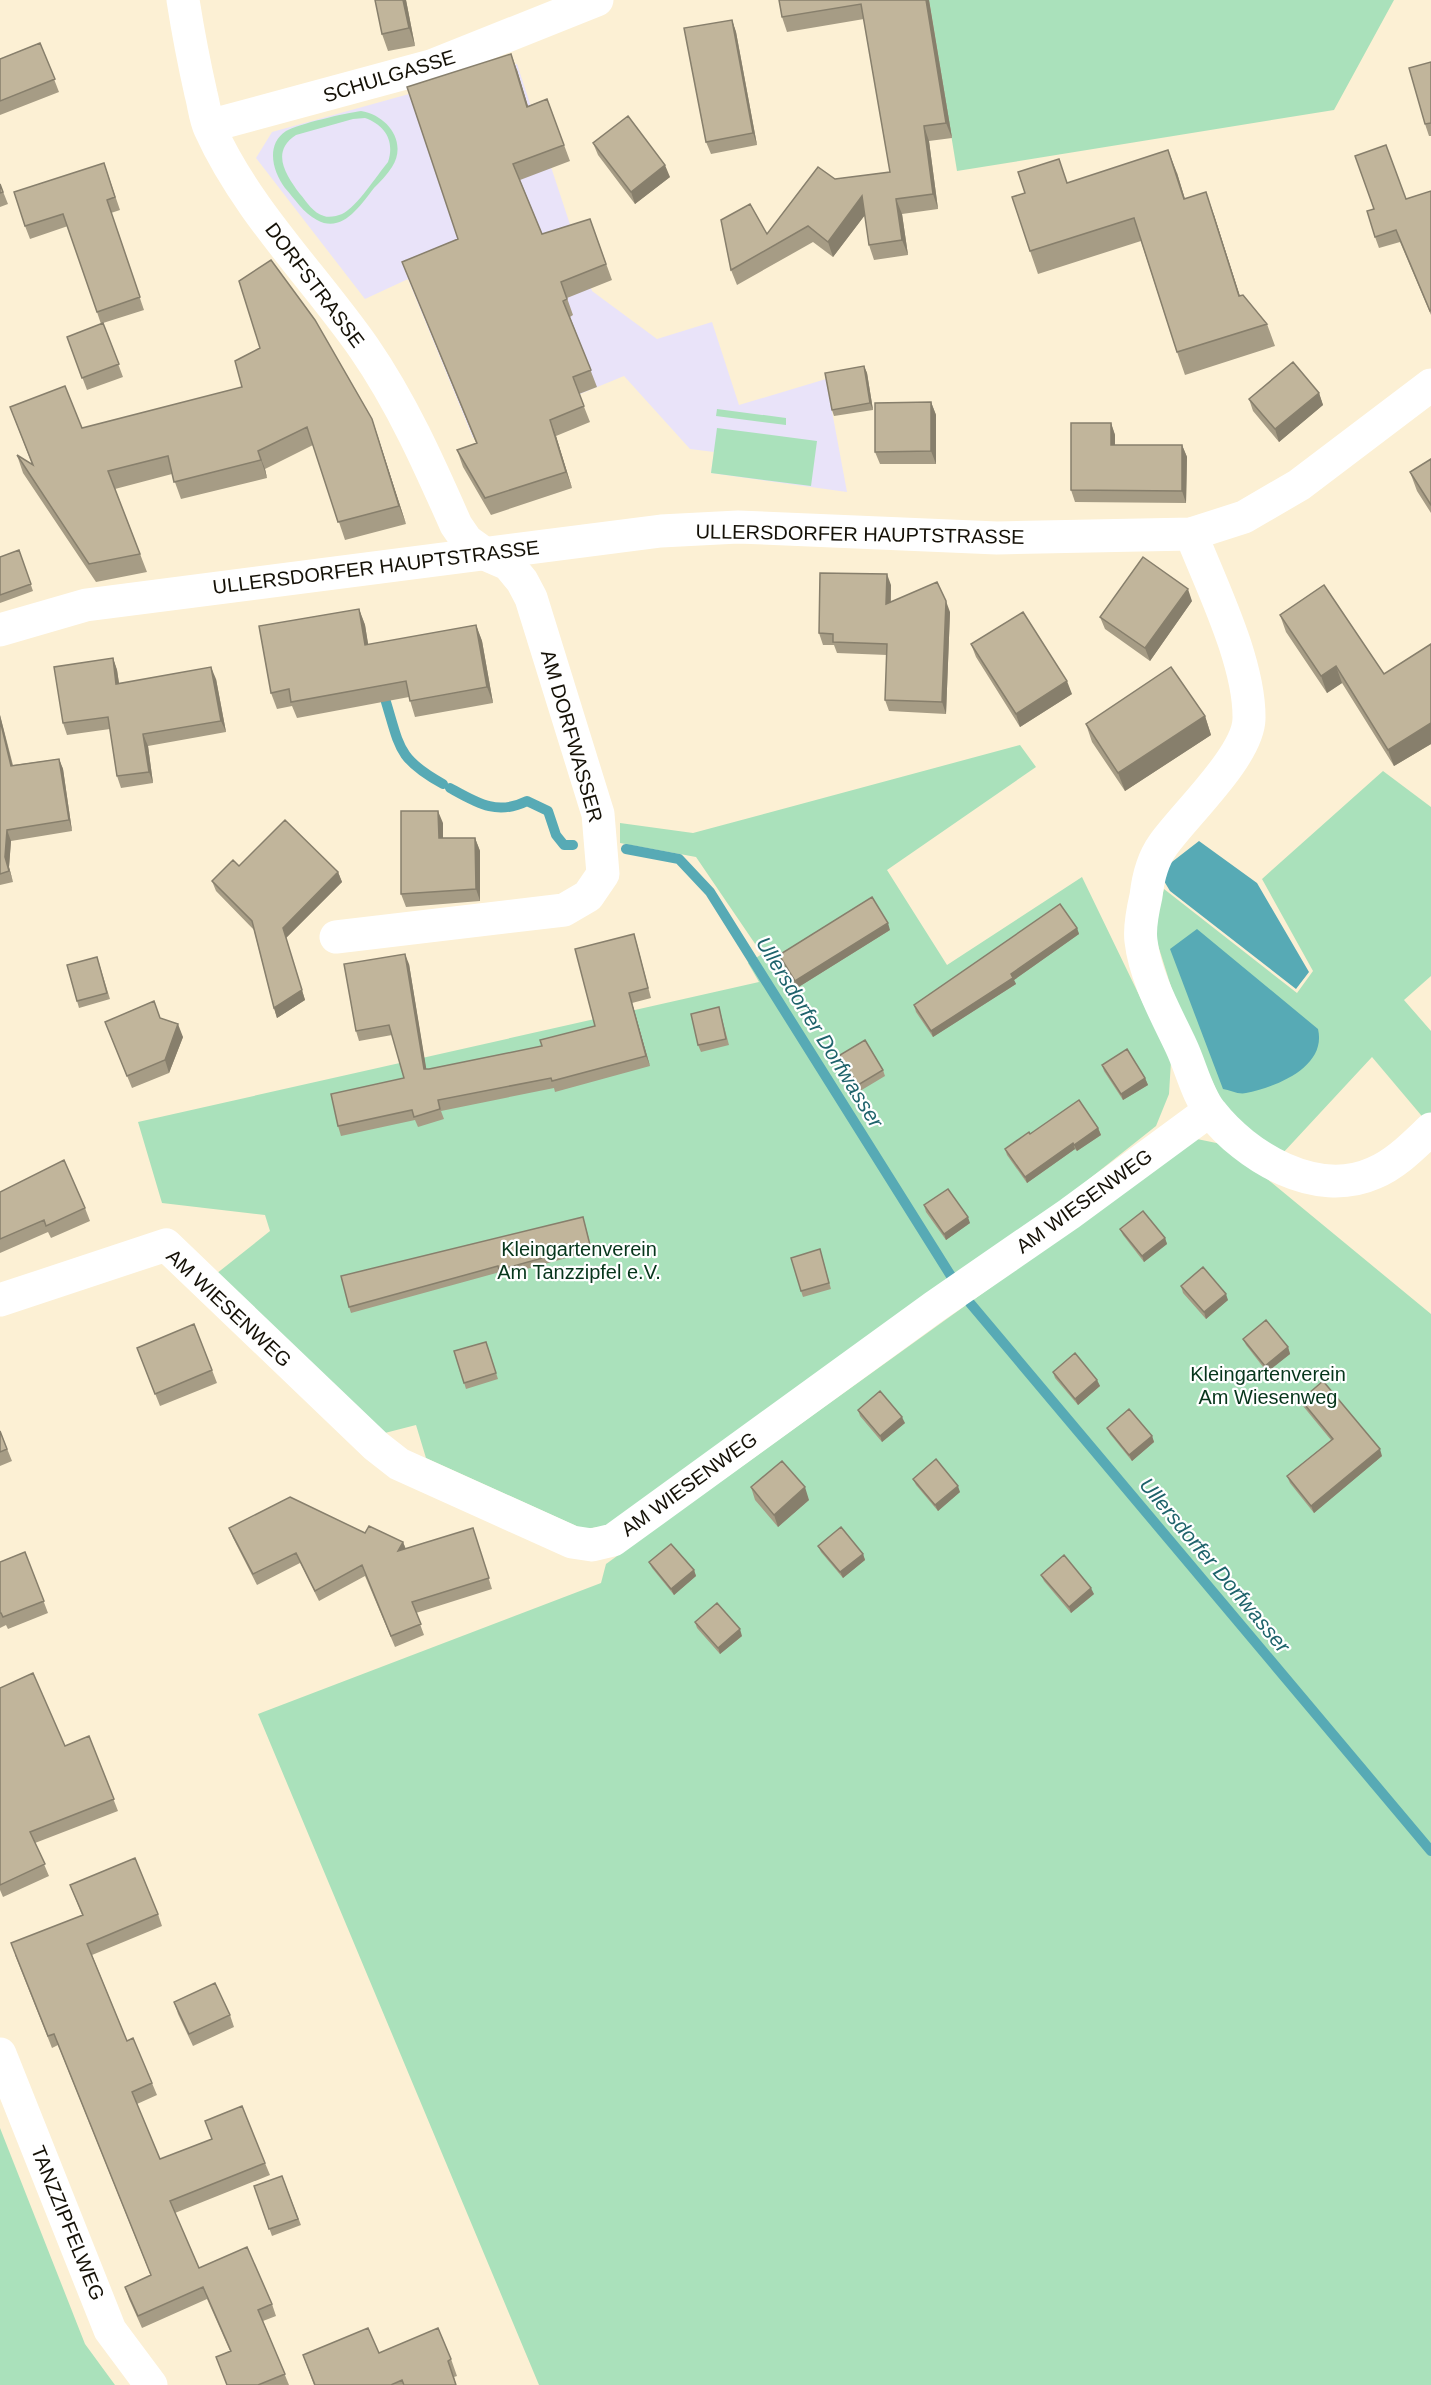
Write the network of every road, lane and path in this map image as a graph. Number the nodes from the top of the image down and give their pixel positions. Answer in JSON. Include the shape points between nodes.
{"nodes":[{"id":1,"x":183,"y":0,"type":"edge"},
{"id":2,"x":597,"y":0,"type":"edge"},
{"id":3,"x":209,"y":126,"type":"junction"},
{"id":4,"x":1431,"y":385,"type":"edge"},
{"id":5,"x":1191,"y":534,"type":"junction"},
{"id":6,"x":485,"y":554,"type":"junction"},
{"id":7,"x":0,"y":630,"type":"edge"},
{"id":8,"x":336,"y":937,"type":"dead end"},
{"id":9,"x":1209,"y":1111,"type":"junction"},
{"id":10,"x":1431,"y":1129,"type":"edge"},
{"id":11,"x":0,"y":1300,"type":"edge"},
{"id":12,"x":0,"y":2054,"type":"edge"},
{"id":13,"x":151,"y":2385,"type":"edge"}],
"edges":[{"from":1,"to":3,"type":"street","name":"DORFSTRASSE"},
{"from":2,"to":3,"type":"street","name":"SCHULGASSE","via":[[431,66]]},
{"from":3,"to":6,"type":"street","name":"DORFSTRASSE","via":[[253,204],[369,357],[406,416],[456,525],[467,541]]},
{"from":4,"to":5,"type":"street","name":"ULLERSDORFER HAUPTSTRASSE","via":[[1299,485],[1244,518]]},
{"from":5,"to":6,"type":"street","name":"ULLERSDORFER HAUPTSTRASSE","via":[[997,538],[738,527],[661,531]]},
{"from":5,"to":9,"type":"street","via":[[1249,692],[1249,723],[1238,751],[1162,846],[1150,871],[1141,940],[1166,1015]]},
{"from":6,"to":7,"type":"street","name":"ULLERSDORFER HAUPTSTRASSE","via":[[86,605]]},
{"from":6,"to":8,"type":"street","name":"AM DORFWASSER","via":[[508,564],[531,598],[598,814],[603,874],[588,896],[564,910]]},
{"from":9,"to":10,"type":"street","via":[[1257,1156],[1276,1167],[1340,1181],[1374,1173],[1404,1154]]},
{"from":9,"to":11,"type":"street","name":"AM WIESENWEG","via":[[613,1540],[592,1545],[572,1542],[399,1464],[166,1245]]},
{"from":12,"to":13,"type":"street","name":"TANZZIPFELWEG","via":[[110,2330]]}]}
